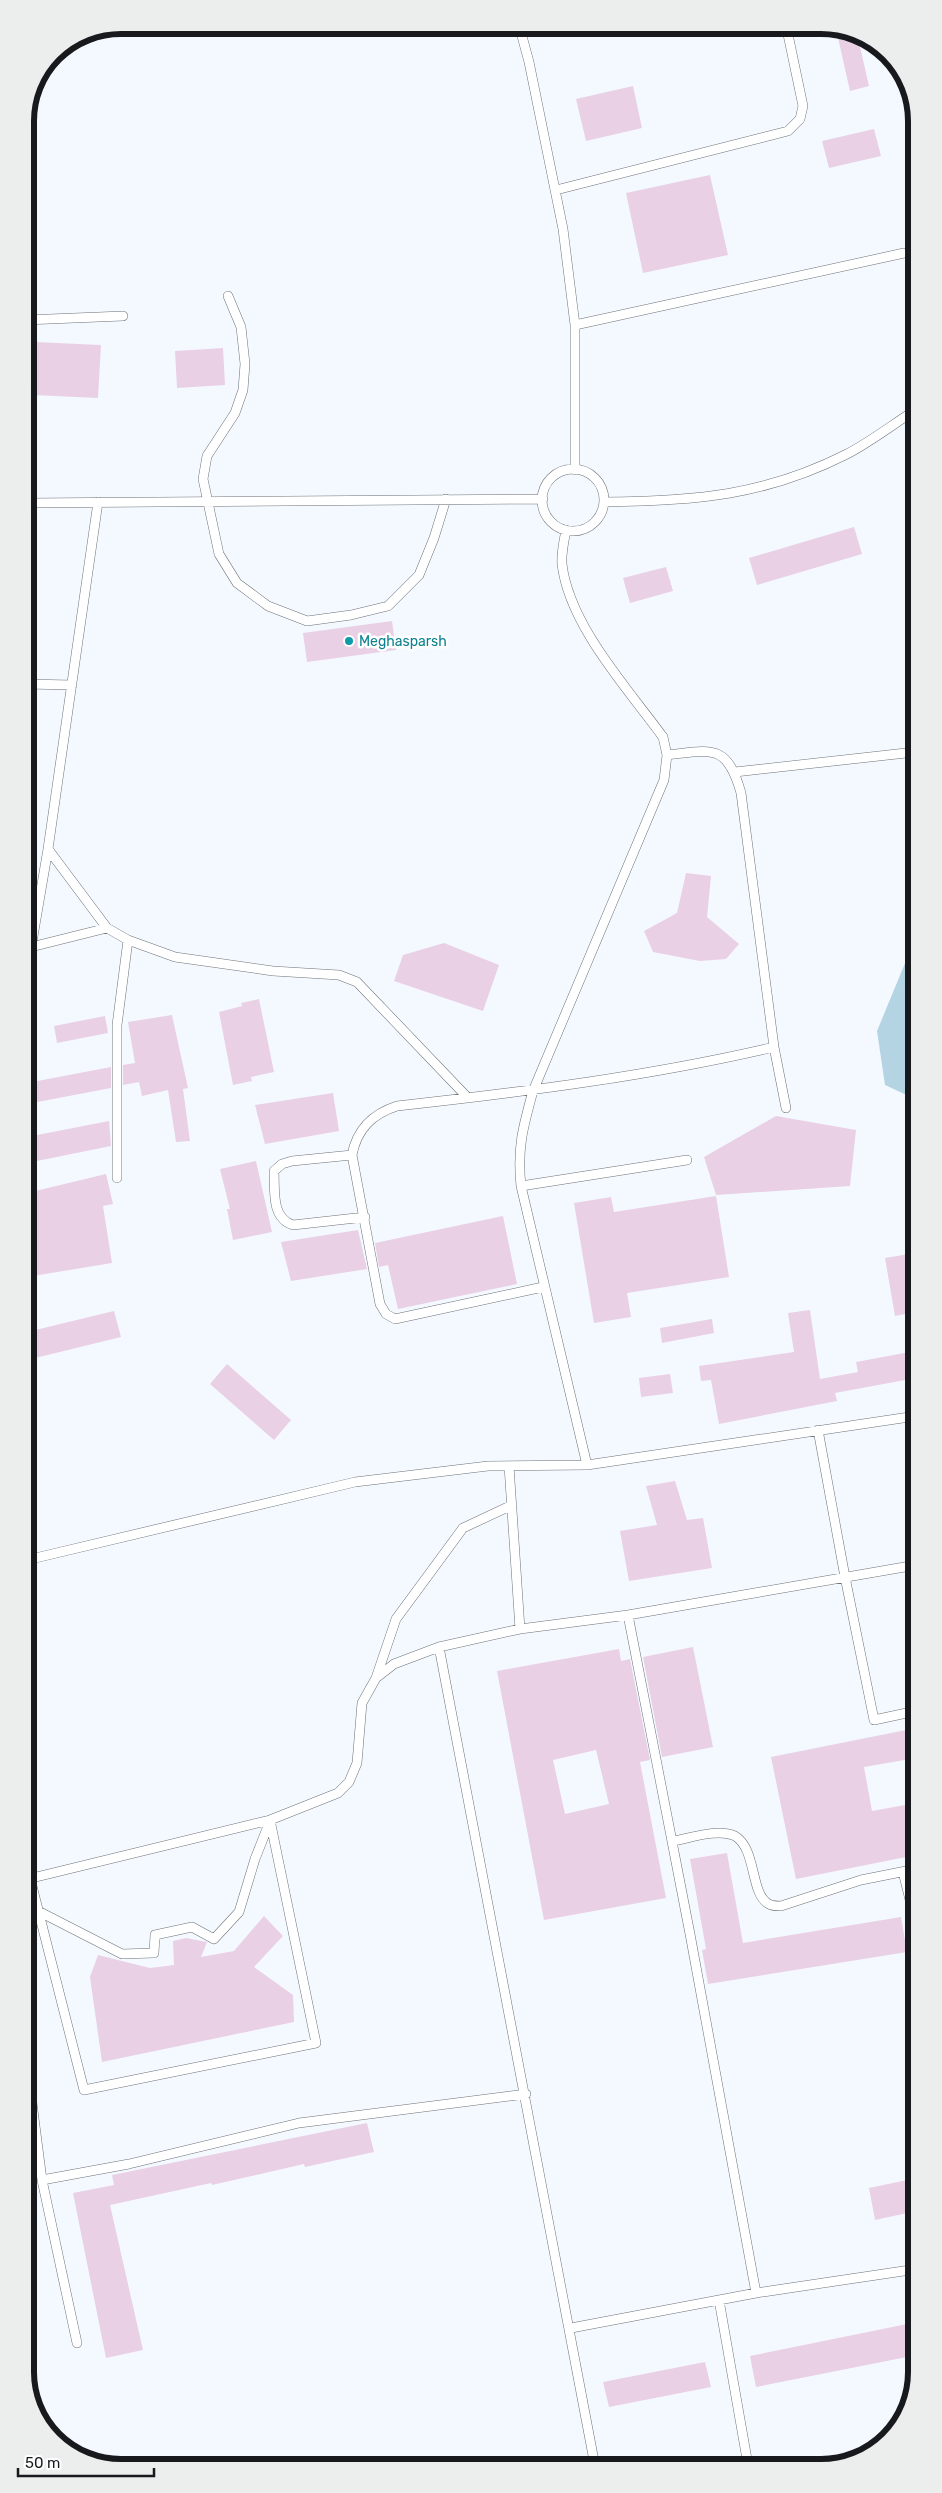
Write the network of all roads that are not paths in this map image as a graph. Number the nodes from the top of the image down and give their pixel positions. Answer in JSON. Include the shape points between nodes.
{"nodes":[{"id":1,"x":521,"y":34,"type":"edge"},
{"id":2,"x":788,"y":34,"type":"edge"},
{"id":3,"x":556,"y":190,"type":"junction"},
{"id":4,"x":904,"y":252,"type":"dead end"},
{"id":5,"x":228,"y":296,"type":"dead end"},
{"id":6,"x":123,"y":316,"type":"dead end"},
{"id":7,"x":34,"y":320,"type":"edge"},
{"id":8,"x":575,"y":325,"type":"junction"},
{"id":9,"x":908,"y":415,"type":"edge"},
{"id":10,"x":575,"y":470,"type":"junction"},
{"id":11,"x":543,"y":499,"type":"junction"},
{"id":12,"x":446,"y":500,"type":"junction"},
{"id":13,"x":209,"y":501,"type":"junction"},
{"id":14,"x":98,"y":502,"type":"junction"},
{"id":15,"x":604,"y":502,"type":"junction"},
{"id":16,"x":34,"y":503,"type":"edge"},
{"id":17,"x":566,"y":530,"type":"junction"},
{"id":18,"x":34,"y":684,"type":"edge"},
{"id":19,"x":72,"y":685,"type":"junction"},
{"id":20,"x":908,"y":753,"type":"edge"},
{"id":21,"x":667,"y":755,"type":"junction"},
{"id":22,"x":735,"y":772,"type":"junction"},
{"id":23,"x":48,"y":849,"type":"junction"},
{"id":24,"x":34,"y":922,"type":"edge"},
{"id":25,"x":107,"y":928,"type":"junction"},
{"id":26,"x":128,"y":940,"type":"junction"},
{"id":27,"x":34,"y":947,"type":"edge"},
{"id":28,"x":774,"y":1047,"type":"junction"},
{"id":29,"x":533,"y":1091,"type":"junction"},
{"id":30,"x":468,"y":1098,"type":"junction"},
{"id":31,"x":786,"y":1108,"type":"dead end"},
{"id":32,"x":352,"y":1155,"type":"junction"},
{"id":33,"x":686,"y":1160,"type":"dead end"},
{"id":34,"x":117,"y":1178,"type":"dead end"},
{"id":35,"x":521,"y":1186,"type":"junction"},
{"id":36,"x":365,"y":1217,"type":"junction"},
{"id":37,"x":544,"y":1287,"type":"junction"},
{"id":38,"x":908,"y":1417,"type":"edge"},
{"id":39,"x":818,"y":1430,"type":"junction"},
{"id":40,"x":587,"y":1465,"type":"junction"},
{"id":41,"x":509,"y":1466,"type":"junction"},
{"id":42,"x":512,"y":1505,"type":"junction"},
{"id":43,"x":34,"y":1558,"type":"edge"},
{"id":44,"x":908,"y":1566,"type":"edge"},
{"id":45,"x":845,"y":1577,"type":"junction"},
{"id":46,"x":628,"y":1615,"type":"junction"},
{"id":47,"x":520,"y":1629,"type":"junction"},
{"id":48,"x":439,"y":1648,"type":"junction"},
{"id":49,"x":376,"y":1678,"type":"junction"},
{"id":50,"x":908,"y":1713,"type":"edge"},
{"id":51,"x":270,"y":1820,"type":"junction"},
{"id":52,"x":673,"y":1841,"type":"junction"},
{"id":53,"x":908,"y":1871,"type":"edge"},
{"id":54,"x":903,"y":1872,"type":"junction"},
{"id":55,"x":34,"y":1877,"type":"edge"},
{"id":56,"x":908,"y":1892,"type":"edge"},
{"id":57,"x":34,"y":1896,"type":"edge"},
{"id":58,"x":38,"y":1911,"type":"junction"},
{"id":59,"x":526,"y":2094,"type":"junction"},
{"id":60,"x":34,"y":2118,"type":"edge"},
{"id":61,"x":42,"y":2180,"type":"junction"},
{"id":62,"x":908,"y":2270,"type":"edge"},
{"id":63,"x":756,"y":2293,"type":"junction"},
{"id":64,"x":719,"y":2300,"type":"junction"},
{"id":65,"x":571,"y":2328,"type":"junction"},
{"id":66,"x":77,"y":2343,"type":"dead end"},
{"id":67,"x":595,"y":2459,"type":"edge"},
{"id":68,"x":747,"y":2459,"type":"edge"}],
"edges":[{"from":1,"to":3,"type":"lane"},
{"from":2,"to":3,"type":"lane","via":[[803,106],[800,119],[788,131]]},
{"from":3,"to":8,"type":"lane"},
{"from":4,"to":8,"type":"lane"},
{"from":5,"to":13,"type":"lane","via":[[241,327],[245,364],[235,413],[207,456],[203,479]]},
{"from":6,"to":7,"type":"lane"},
{"from":8,"to":10,"type":"lane"},
{"from":9,"to":15,"type":"lane","via":[[848,453],[777,483],[712,498]]},
{"from":10,"to":11,"type":"lane","via":[[553,478]]},
{"from":10,"to":15,"type":"lane","via":[[596,480]]},
{"from":11,"to":12,"type":"lane"},
{"from":11,"to":17,"type":"lane","via":[[547,516]]},
{"from":12,"to":13,"type":"lane"},
{"from":12,"to":13,"type":"lane","via":[[419,576],[388,606],[306,621],[268,606],[237,583],[219,554]]},
{"from":13,"to":14,"type":"lane"},
{"from":14,"to":16,"type":"lane"},
{"from":14,"to":19,"type":"lane"},
{"from":15,"to":17,"type":"lane","via":[[594,523],[584,529]]},
{"from":17,"to":21,"type":"lane","via":[[562,563],[575,610],[589,636],[663,737]]},
{"from":18,"to":19,"type":"lane"},
{"from":19,"to":23,"type":"lane"},
{"from":20,"to":22,"type":"lane"},
{"from":21,"to":22,"type":"lane","via":[[710,750],[725,758]]},
{"from":21,"to":29,"type":"lane","via":[[664,780]]},
{"from":22,"to":28,"type":"lane","via":[[741,793]]},
{"from":23,"to":24,"type":"lane"},
{"from":23,"to":25,"type":"lane"},
{"from":25,"to":26,"type":"lane"},
{"from":25,"to":27,"type":"lane"},
{"from":26,"to":30,"type":"lane","via":[[176,957],[274,971],[339,976],[357,982]]},
{"from":26,"to":34,"type":"lane","via":[[117,1024]]},
{"from":28,"to":29,"type":"lane","via":[[723,1059]]},
{"from":28,"to":31,"type":"lane"},
{"from":29,"to":30,"type":"lane"},
{"from":29,"to":35,"type":"lane","via":[[520,1142]]},
{"from":30,"to":32,"type":"lane","via":[[397,1106],[382,1111],[360,1132]]},
{"from":32,"to":36,"type":"lane"},
{"from":32,"to":36,"type":"lane","via":[[282,1164],[274,1171],[277,1214],[283,1222],[293,1225]]},
{"from":33,"to":35,"type":"lane"},
{"from":35,"to":37,"type":"lane"},
{"from":36,"to":37,"type":"lane","via":[[380,1304],[386,1314],[395,1319]]},
{"from":37,"to":40,"type":"lane"},
{"from":38,"to":39,"type":"lane"},
{"from":39,"to":40,"type":"lane"},
{"from":39,"to":45,"type":"lane"},
{"from":40,"to":41,"type":"lane"},
{"from":41,"to":42,"type":"lane"},
{"from":41,"to":43,"type":"lane","via":[[355,1482]]},
{"from":42,"to":47,"type":"lane"},
{"from":42,"to":49,"type":"lane","via":[[463,1528],[396,1619]]},
{"from":44,"to":45,"type":"lane"},
{"from":45,"to":46,"type":"lane"},
{"from":45,"to":50,"type":"lane","via":[[874,1720]]},
{"from":46,"to":47,"type":"lane"},
{"from":46,"to":52,"type":"lane"},
{"from":47,"to":48,"type":"lane"},
{"from":48,"to":49,"type":"lane","via":[[394,1664]]},
{"from":48,"to":59,"type":"lane"},
{"from":49,"to":51,"type":"lane","via":[[362,1703],[357,1762],[350,1782],[338,1793]]},
{"from":51,"to":55,"type":"lane"},
{"from":51,"to":58,"type":"lane","via":[[239,1912],[214,1939],[192,1927],[155,1935],[154,1953],[122,1954]]},
{"from":51,"to":58,"type":"lane","via":[[316,2043],[84,2090]]},
{"from":52,"to":54,"type":"lane","via":[[720,1833],[735,1836],[746,1849],[762,1897],[769,1904],[781,1906],[861,1880]]},
{"from":52,"to":63,"type":"lane"},
{"from":53,"to":54,"type":"lane"},
{"from":54,"to":56,"type":"lane"},
{"from":57,"to":58,"type":"lane"},
{"from":59,"to":61,"type":"lane","via":[[299,2123],[129,2164]]},
{"from":59,"to":65,"type":"lane"},
{"from":60,"to":61,"type":"lane"},
{"from":61,"to":66,"type":"lane"},
{"from":62,"to":63,"type":"lane"},
{"from":63,"to":64,"type":"lane"},
{"from":64,"to":65,"type":"lane"},
{"from":64,"to":68,"type":"lane"},
{"from":65,"to":67,"type":"lane"}]}
